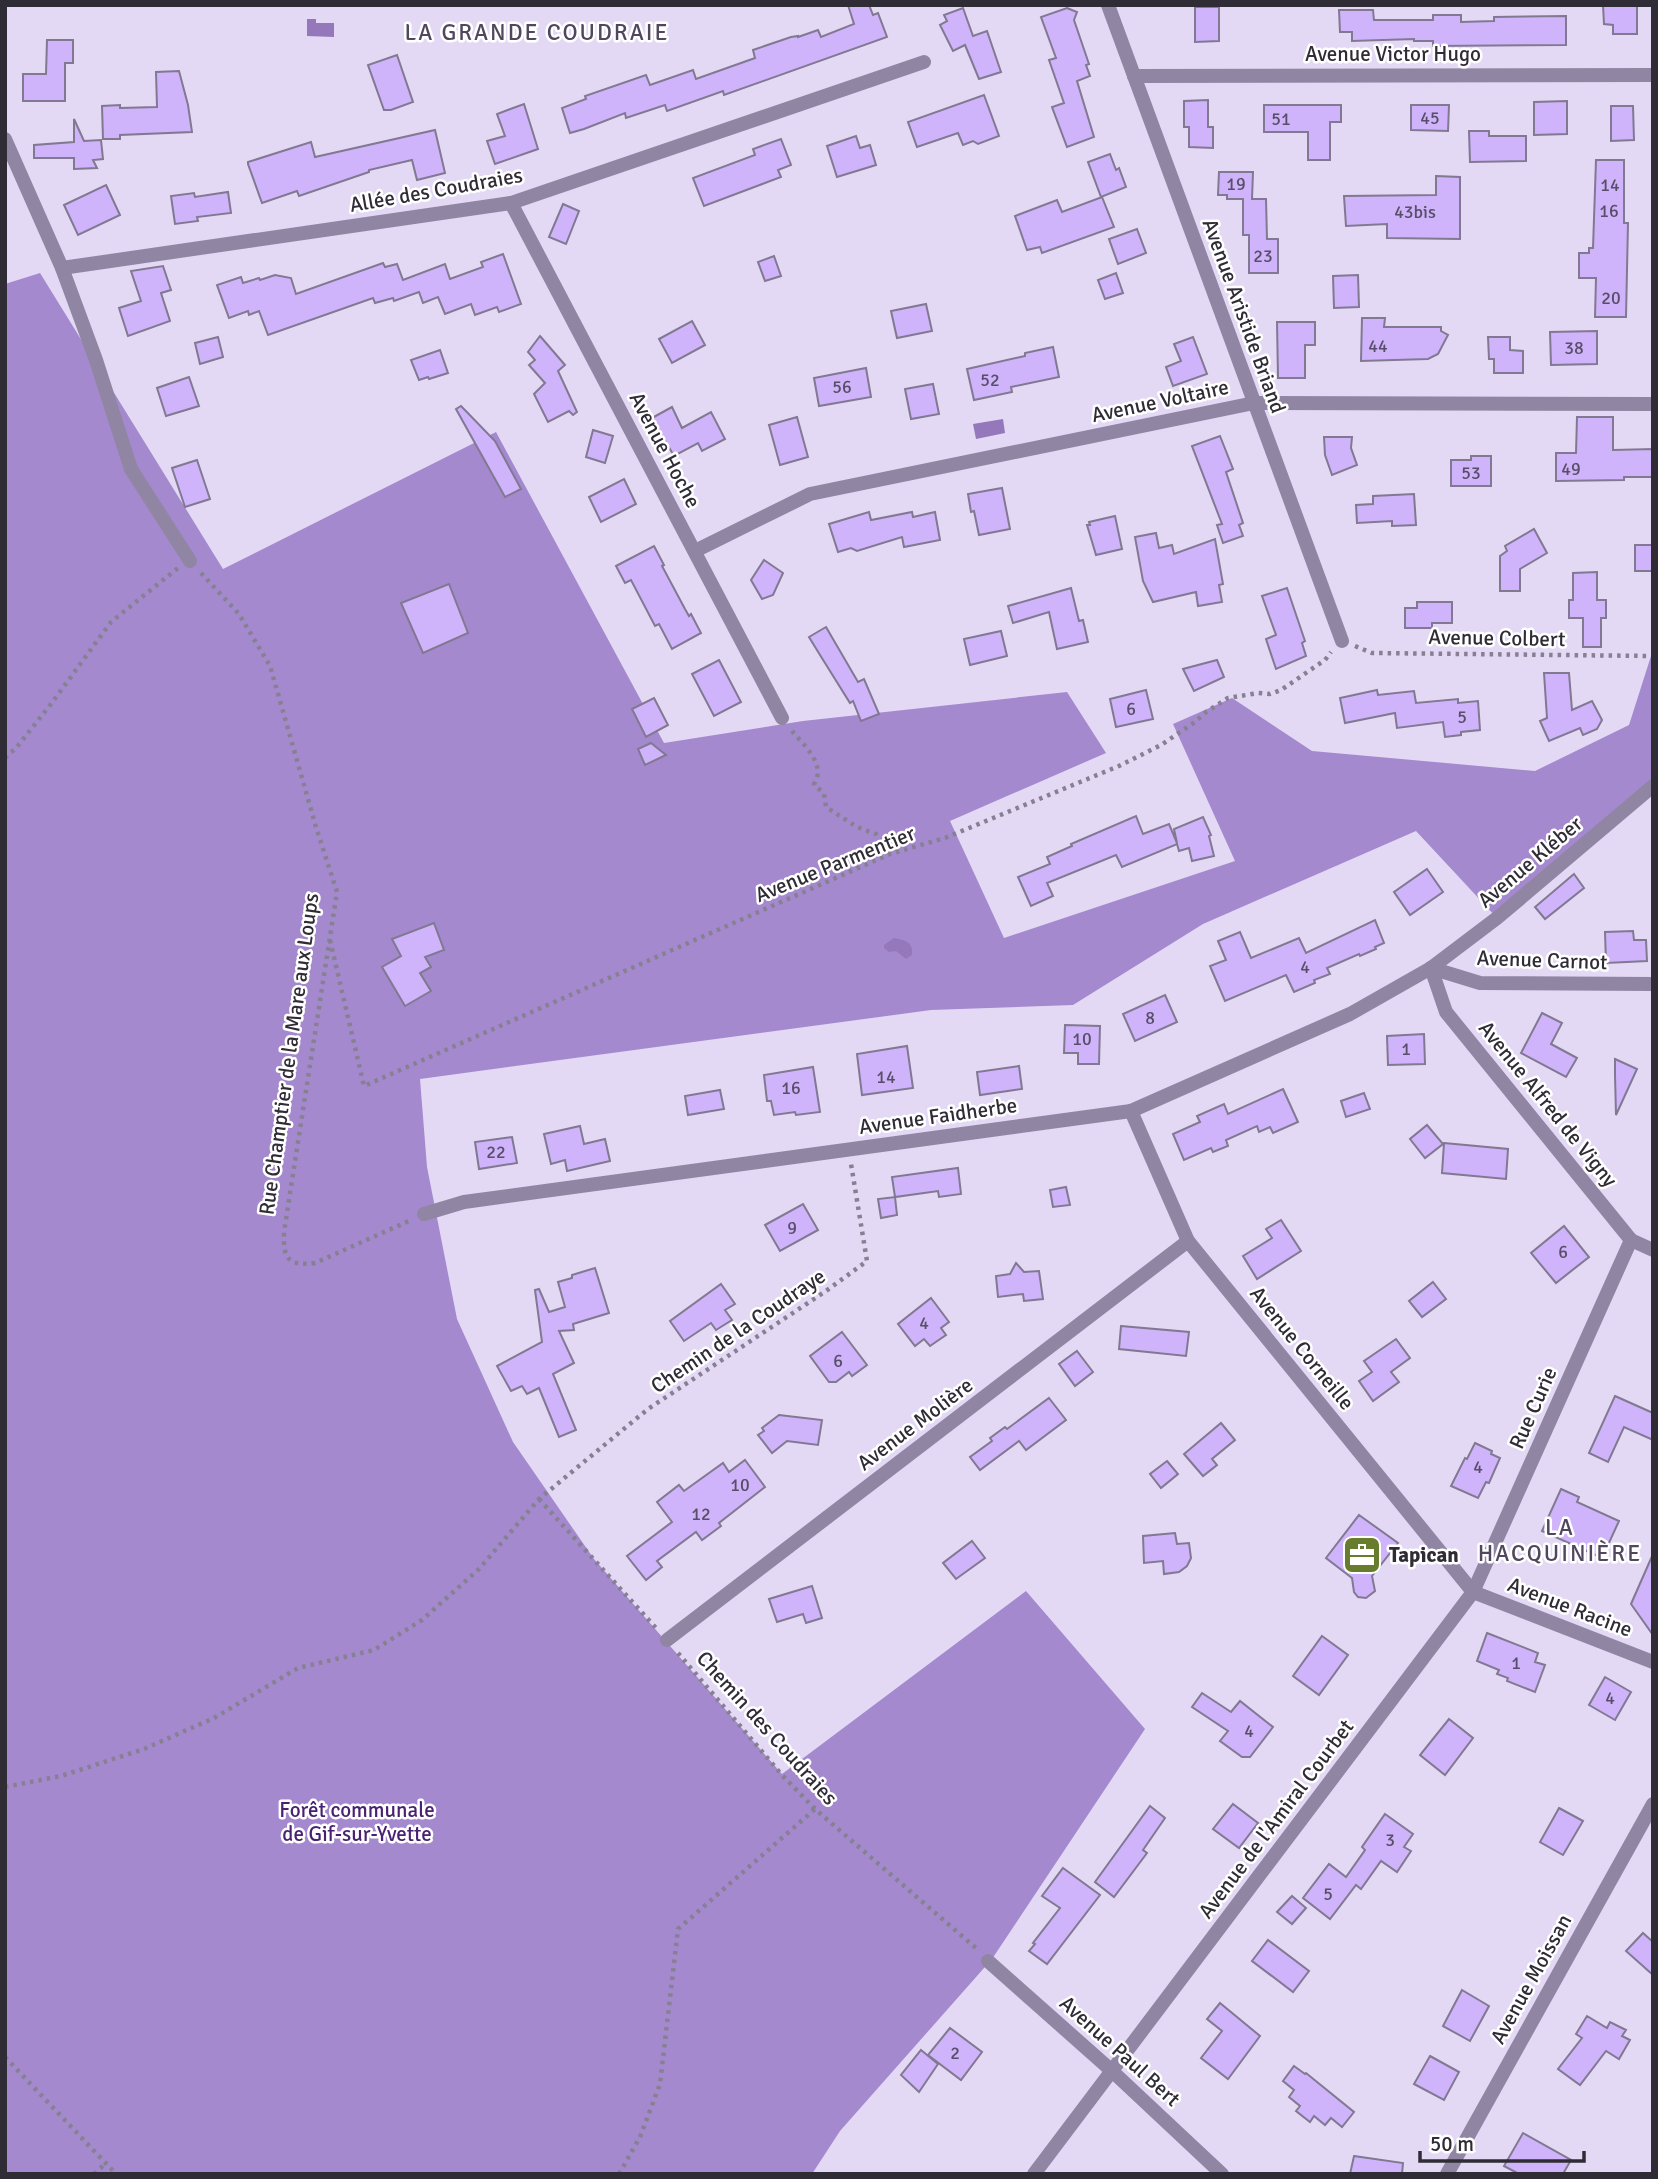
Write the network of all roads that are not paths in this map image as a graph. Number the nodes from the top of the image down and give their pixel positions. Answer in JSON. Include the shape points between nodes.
{"nodes":[{"id":1,"x":1108,"y":5,"type":"edge"},
{"id":2,"x":924,"y":62,"type":"dead end"},
{"id":3,"x":1653,"y":75,"type":"edge"},
{"id":4,"x":1133,"y":76,"type":"junction"},
{"id":5,"x":5,"y":139,"type":"edge"},
{"id":6,"x":511,"y":203,"type":"junction"},
{"id":7,"x":62,"y":268,"type":"junction"},
{"id":8,"x":1254,"y":403,"type":"junction"},
{"id":9,"x":1653,"y":404,"type":"edge"},
{"id":10,"x":695,"y":551,"type":"junction"},
{"id":11,"x":190,"y":561,"type":"road end"},
{"id":12,"x":1342,"y":641,"type":"road end"},
{"id":13,"x":782,"y":718,"type":"road end"},
{"id":14,"x":1653,"y":786,"type":"edge"},
{"id":15,"x":1431,"y":968,"type":"junction"},
{"id":16,"x":1653,"y":984,"type":"edge"},
{"id":17,"x":1130,"y":1111,"type":"junction"},
{"id":18,"x":424,"y":1214,"type":"road end"},
{"id":19,"x":1631,"y":1240,"type":"junction"},
{"id":20,"x":1188,"y":1241,"type":"junction"},
{"id":21,"x":1653,"y":1250,"type":"edge"},
{"id":22,"x":1473,"y":1592,"type":"junction"},
{"id":23,"x":667,"y":1640,"type":"road end"},
{"id":24,"x":1653,"y":1662,"type":"edge"},
{"id":25,"x":1653,"y":1804,"type":"edge"},
{"id":26,"x":988,"y":1961,"type":"road end"},
{"id":27,"x":1112,"y":2071,"type":"junction"},
{"id":28,"x":1034,"y":2174,"type":"edge"},
{"id":29,"x":1222,"y":2174,"type":"edge"},
{"id":30,"x":1447,"y":2174,"type":"edge"}],
"edges":[{"from":1,"to":4,"type":"street","name":"Avenue Aristide Briand"},
{"from":2,"to":6,"type":"street","name":"Allée des Coudraies"},
{"from":3,"to":4,"type":"street","name":"Avenue Victor Hugo"},
{"from":4,"to":8,"type":"street","name":"Avenue Aristide Briand"},
{"from":5,"to":7,"type":"street"},
{"from":6,"to":7,"type":"street","name":"Allée des Coudraies"},
{"from":6,"to":10,"type":"street","name":"Avenue Hoche"},
{"from":7,"to":11,"type":"street","via":[[131,469]]},
{"from":8,"to":9,"type":"street","name":"Avenue Voltaire"},
{"from":8,"to":10,"type":"street","name":"Avenue Voltaire","via":[[810,494]]},
{"from":8,"to":12,"type":"street","name":"Avenue Aristide Briand"},
{"from":10,"to":13,"type":"street","name":"Avenue Hoche"},
{"from":14,"to":15,"type":"street","name":"Avenue Kléber"},
{"from":15,"to":16,"type":"street","name":"Avenue Carnot","via":[[1480,983]]},
{"from":15,"to":17,"type":"street","name":"Avenue Faidherbe","via":[[1350,1014]]},
{"from":15,"to":19,"type":"street","name":"Avenue Alfred de Vigny","via":[[1446,1012]]},
{"from":17,"to":18,"type":"street","name":"Avenue Faidherbe","via":[[464,1202]]},
{"from":17,"to":20,"type":"street","name":"Avenue Corneille"},
{"from":19,"to":21,"type":"street","name":"Avenue Alfred de Vigny"},
{"from":19,"to":22,"type":"street","name":"Rue Curie"},
{"from":20,"to":22,"type":"street","name":"Avenue Corneille"},
{"from":20,"to":23,"type":"street","name":"Avenue Molière"},
{"from":22,"to":24,"type":"street","name":"Avenue Racine"},
{"from":22,"to":27,"type":"street","name":"Avenue de l'Amiral Courbet"},
{"from":25,"to":30,"type":"street","name":"Avenue Moissan"},
{"from":26,"to":27,"type":"street","name":"Avenue Paul Bert"},
{"from":27,"to":28,"type":"street","name":"Avenue de l'Amiral Courbet"},
{"from":27,"to":29,"type":"street","name":"Avenue Paul Bert"}]}
